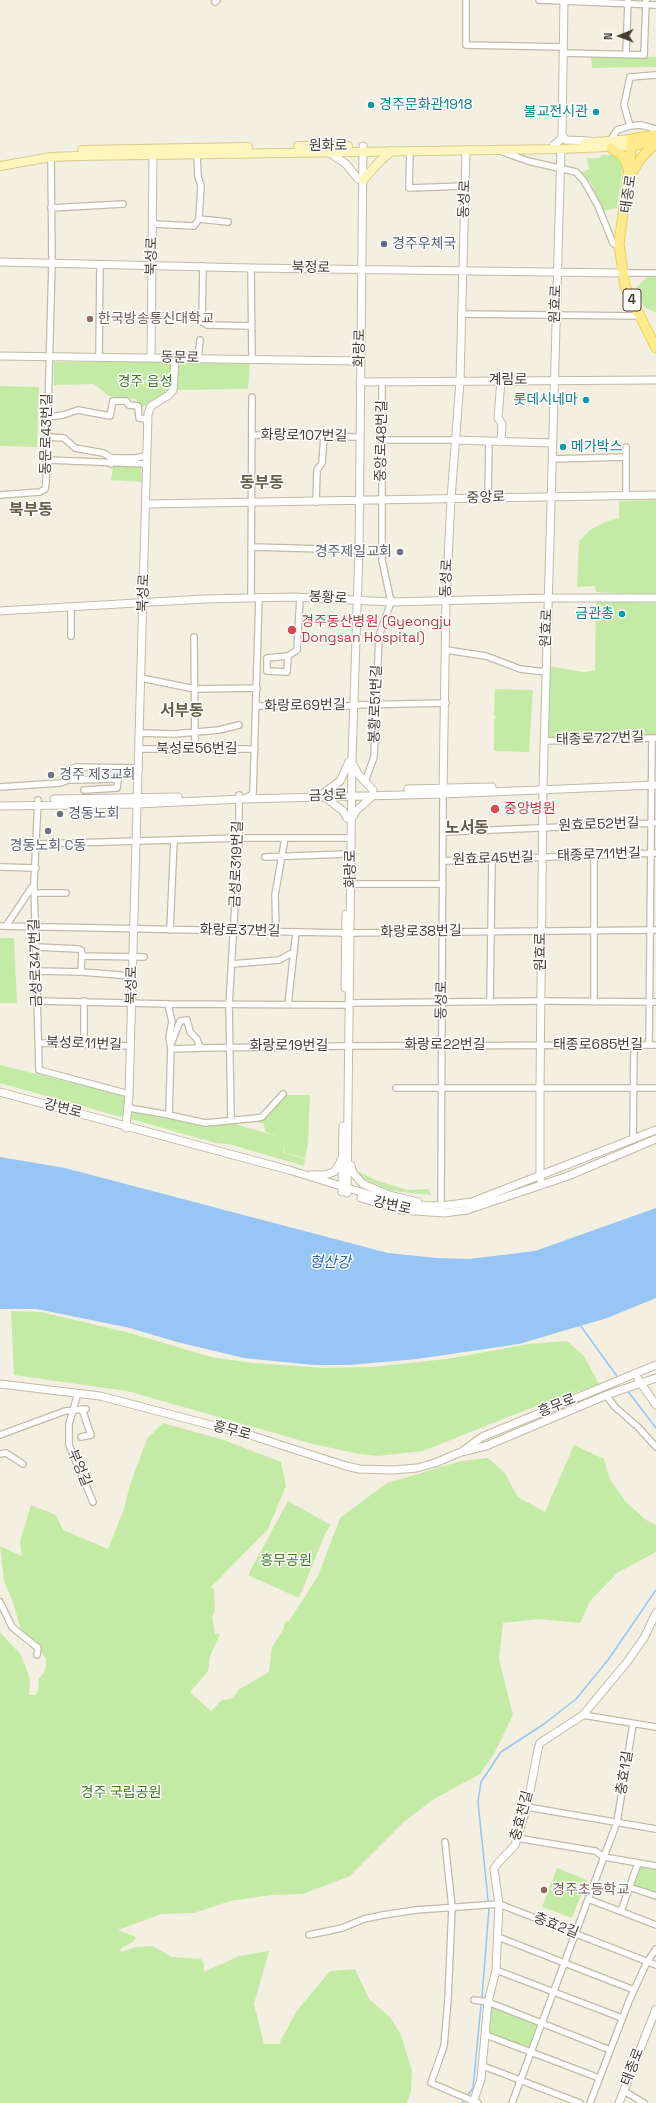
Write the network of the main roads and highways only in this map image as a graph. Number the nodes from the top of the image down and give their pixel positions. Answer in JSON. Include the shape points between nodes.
{"nodes":[{"id":1,"x":656,"y":135,"type":"edge"},
{"id":2,"x":633,"y":142,"type":"junction"},
{"id":3,"x":656,"y":142,"type":"edge"},
{"id":4,"x":610,"y":145,"type":"junction"},
{"id":5,"x":558,"y":147,"type":"junction"},
{"id":6,"x":361,"y":149,"type":"junction"},
{"id":7,"x":392,"y":151,"type":"junction"},
{"id":8,"x":0,"y":161,"type":"edge"},
{"id":9,"x":0,"y":166,"type":"edge"},
{"id":10,"x":630,"y":172,"type":"junction"},
{"id":11,"x":361,"y":180,"type":"road end"},
{"id":12,"x":656,"y":348,"type":"edge"}],
"edges":[{"from":1,"to":2,"type":"main road","name":"원화로"},
{"from":2,"to":3,"type":"main road","name":"원화로"},
{"from":2,"to":4,"type":"main road","name":"원화로"},
{"from":2,"to":10,"type":"main road","name":"태종로","number":"4"},
{"from":3,"to":10,"type":"main road"},
{"from":4,"to":5,"type":"main road","name":"원화로"},
{"from":4,"to":5,"type":"main road","name":"원화로","via":[[598,142]]},
{"from":4,"to":10,"type":"main road","via":[[623,156]]},
{"from":5,"to":6,"type":"main road","name":"원화로"},
{"from":5,"to":7,"type":"main road","name":"원화로"},
{"from":6,"to":7,"type":"main road","name":"원화로"},
{"from":6,"to":8,"type":"main road","name":"원화로","via":[[199,147],[60,151]]},
{"from":6,"to":9,"type":"main road","name":"원화로","via":[[52,157]]},
{"from":7,"to":11,"type":"main road"},
{"from":10,"to":12,"type":"main road","name":"태종로","number":"4","via":[[623,243],[620,248],[622,273]]}]}
